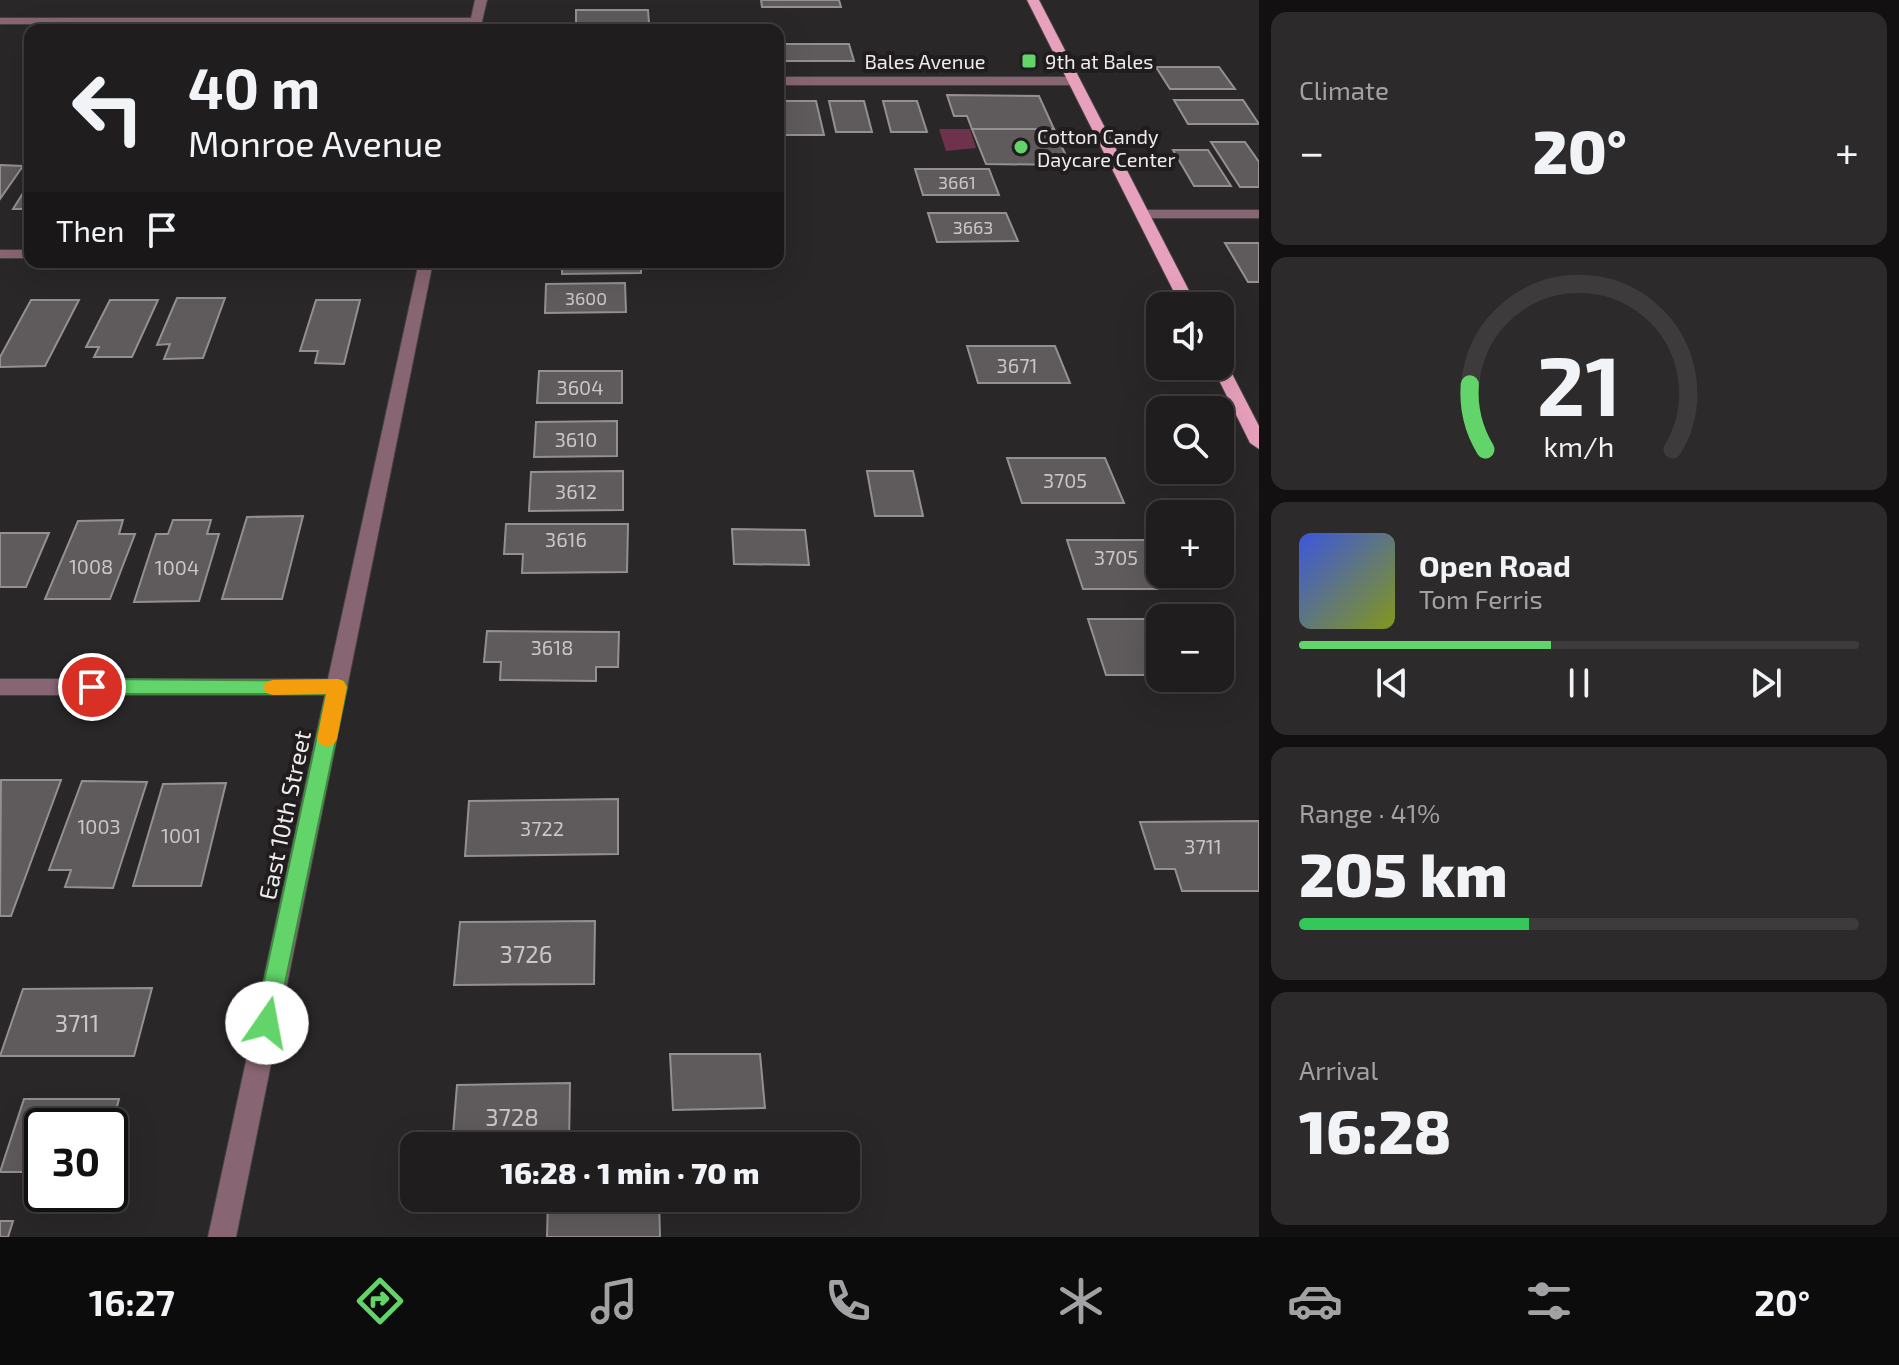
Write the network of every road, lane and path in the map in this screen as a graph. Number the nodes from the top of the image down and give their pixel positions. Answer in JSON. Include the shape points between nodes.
{"nodes":[{"id":1,"x":481,"y":0,"type":"edge"},
{"id":2,"x":1033,"y":0,"type":"edge"},
{"id":3,"x":0,"y":21,"type":"edge"},
{"id":4,"x":285,"y":24,"type":"edge"},
{"id":5,"x":475,"y":24,"type":"edge"},
{"id":6,"x":784,"y":81,"type":"edge"},
{"id":7,"x":1073,"y":81,"type":"junction"},
{"id":8,"x":1142,"y":214,"type":"junction"},
{"id":9,"x":1259,"y":214,"type":"edge"},
{"id":10,"x":0,"y":254,"type":"edge"},
{"id":11,"x":24,"y":254,"type":"edge"},
{"id":12,"x":425,"y":268,"type":"edge"},
{"id":13,"x":1182,"y":292,"type":"edge"},
{"id":14,"x":1227,"y":380,"type":"edge"},
{"id":15,"x":1259,"y":443,"type":"edge"},
{"id":16,"x":0,"y":687,"type":"edge"},
{"id":17,"x":338,"y":687,"type":"junction"},
{"id":18,"x":222,"y":1237,"type":"edge"}],
"edges":[{"from":1,"to":5,"type":"street"},
{"from":2,"to":7,"type":"main road"},
{"from":3,"to":4,"type":"street"},
{"from":6,"to":7,"type":"street","name":"Bales Avenue"},
{"from":7,"to":8,"type":"main road"},
{"from":8,"to":9,"type":"street"},
{"from":8,"to":13,"type":"main road"},
{"from":10,"to":11,"type":"street"},
{"from":12,"to":17,"type":"street","name":"East 10th Street"},
{"from":14,"to":15,"type":"main road"},
{"from":16,"to":17,"type":"street"},
{"from":17,"to":18,"type":"street","name":"East 10th Street"}]}
